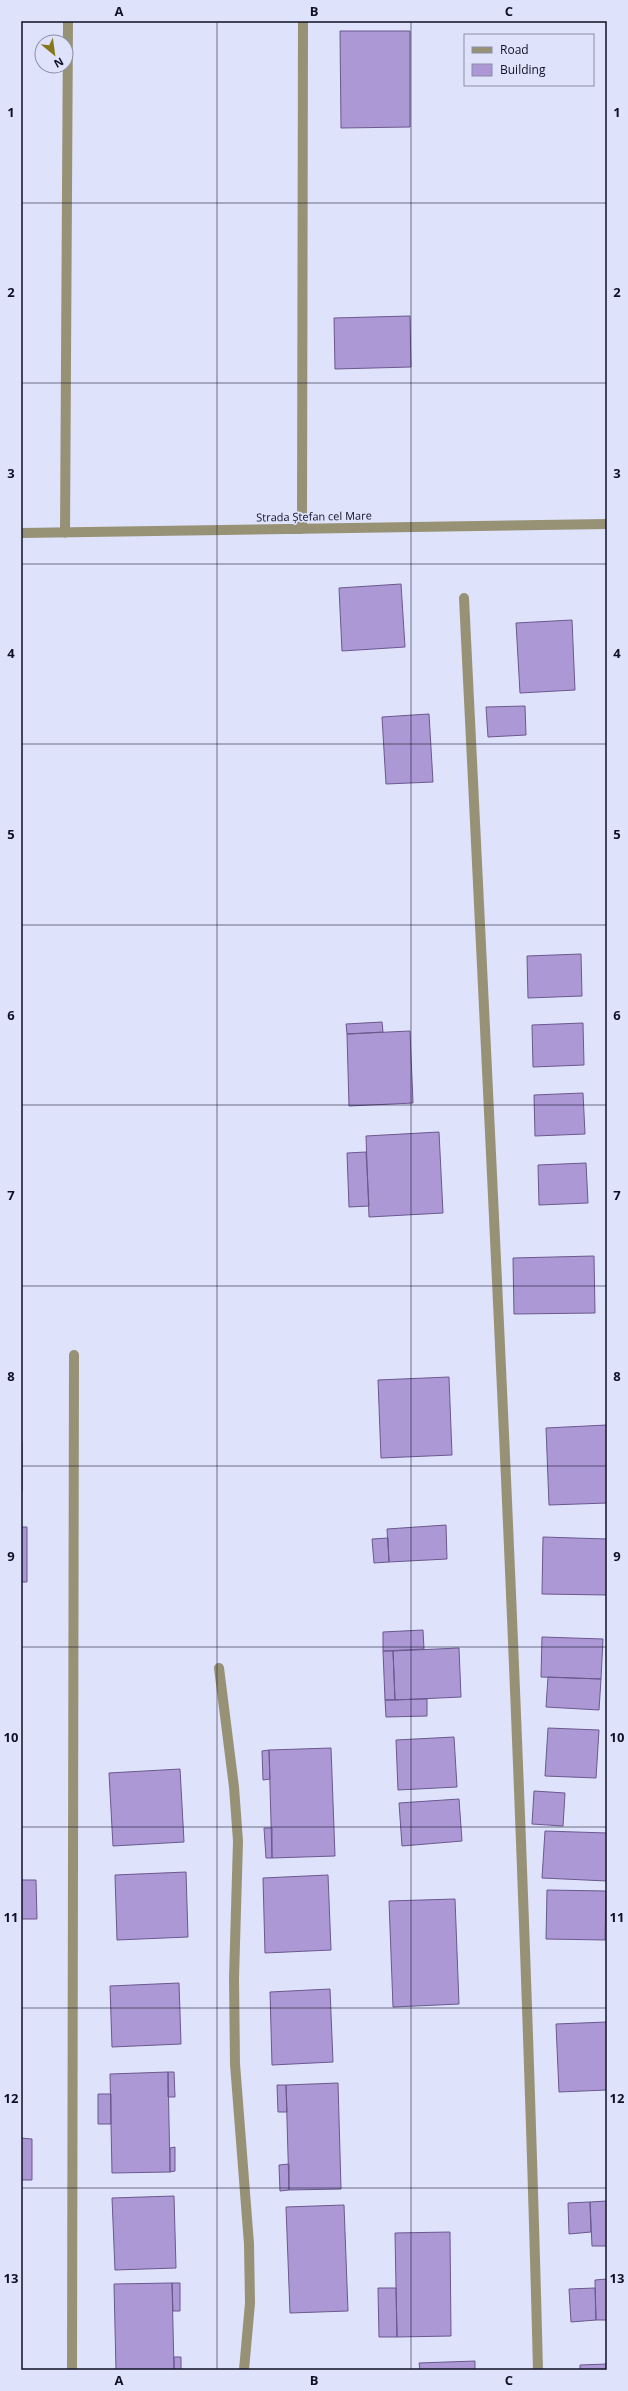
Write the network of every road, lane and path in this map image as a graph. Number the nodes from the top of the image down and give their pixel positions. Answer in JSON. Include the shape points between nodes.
{"nodes":[{"id":1,"x":68,"y":21,"type":"edge"},
{"id":2,"x":303,"y":21,"type":"edge"},
{"id":3,"x":607,"y":524,"type":"edge"},
{"id":4,"x":302,"y":529,"type":"junction"},
{"id":5,"x":21,"y":533,"type":"edge"},
{"id":6,"x":65,"y":533,"type":"junction"},
{"id":7,"x":464,"y":598,"type":"dead end"},
{"id":8,"x":74,"y":1354,"type":"dead end"},
{"id":9,"x":219,"y":1668,"type":"dead end"},
{"id":10,"x":72,"y":2370,"type":"edge"},
{"id":11,"x":244,"y":2370,"type":"edge"},
{"id":12,"x":538,"y":2370,"type":"edge"}],
"edges":[{"from":1,"to":6,"type":"street"},
{"from":2,"to":4,"type":"street"},
{"from":3,"to":4,"type":"street","name":"Strada Ștefan cel Mare"},
{"from":4,"to":6,"type":"street","name":"Strada Ștefan cel Mare"},
{"from":5,"to":6,"type":"street","name":"Strada Ștefan cel Mare"},
{"from":7,"to":12,"type":"street","via":[[509,1534],[532,2114]]},
{"from":8,"to":10,"type":"street"},
{"from":9,"to":11,"type":"street","via":[[238,1841],[234,1978],[235,2064],[249,2244],[250,2303]]}]}
